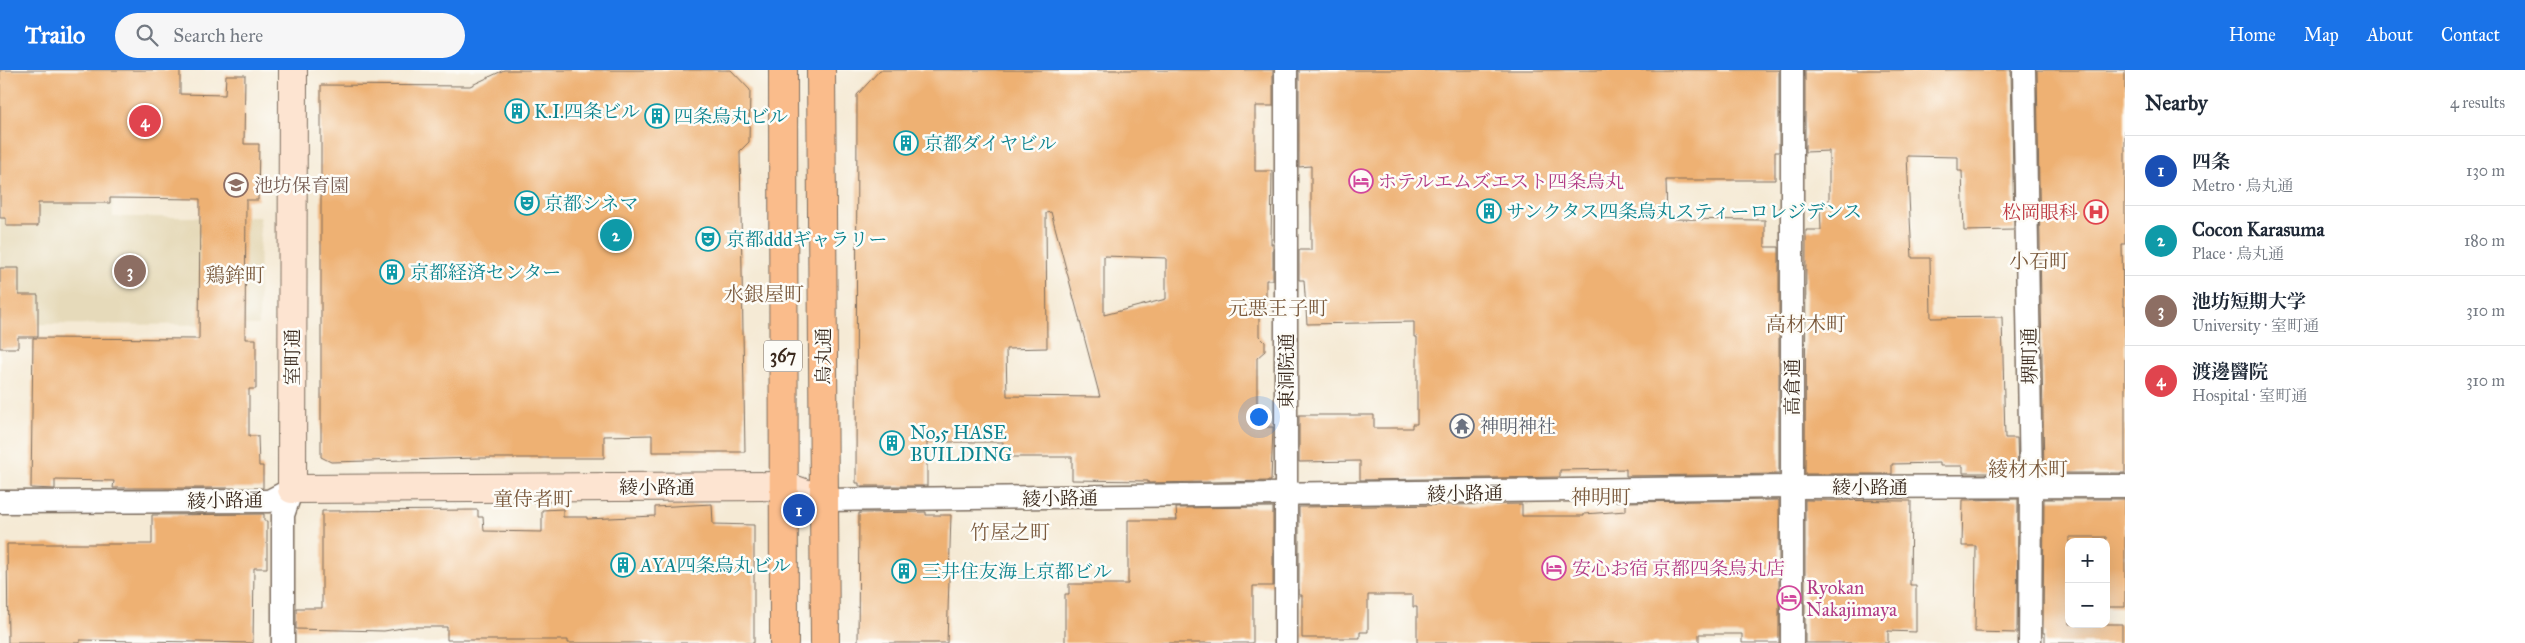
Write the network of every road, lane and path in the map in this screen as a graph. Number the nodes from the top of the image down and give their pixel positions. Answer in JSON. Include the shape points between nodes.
{"nodes":[{"id":1,"x":293,"y":70,"type":"edge"},
{"id":2,"x":783,"y":70,"type":"edge"},
{"id":3,"x":821,"y":70,"type":"edge"},
{"id":4,"x":1286,"y":70,"type":"edge"},
{"id":5,"x":1792,"y":70,"type":"edge"},
{"id":6,"x":2024,"y":70,"type":"edge"},
{"id":7,"x":784,"y":486,"type":"junction"},
{"id":8,"x":2031,"y":486,"type":"junction"},
{"id":9,"x":2125,"y":486,"type":"edge"},
{"id":10,"x":1792,"y":487,"type":"junction"},
{"id":11,"x":292,"y":489,"type":"junction"},
{"id":12,"x":1287,"y":496,"type":"junction"},
{"id":13,"x":824,"y":500,"type":"junction"},
{"id":14,"x":0,"y":502,"type":"edge"},
{"id":15,"x":283,"y":643,"type":"edge"},
{"id":16,"x":784,"y":643,"type":"edge"},
{"id":17,"x":825,"y":643,"type":"edge"},
{"id":18,"x":1286,"y":643,"type":"edge"},
{"id":19,"x":1792,"y":643,"type":"edge"},
{"id":20,"x":2030,"y":643,"type":"edge"}],
"edges":[{"from":1,"to":11,"type":"street","name":"室町通"},
{"from":2,"to":7,"type":"highway","name":"烏丸通","number":"367"},
{"from":3,"to":13,"type":"highway","name":"烏丸通","number":"367"},
{"from":4,"to":12,"type":"street","name":"東洞院通"},
{"from":5,"to":10,"type":"street","name":"高倉通"},
{"from":6,"to":8,"type":"street","name":"堺町通"},
{"from":7,"to":11,"type":"street","name":"綾小路通"},
{"from":7,"to":13,"type":"street","name":"綾小路通"},
{"from":7,"to":16,"type":"highway","name":"烏丸通","number":"367"},
{"from":8,"to":9,"type":"street","name":"綾小路通"},
{"from":8,"to":10,"type":"street","name":"綾小路通"},
{"from":8,"to":20,"type":"street","name":"堺町通"},
{"from":10,"to":12,"type":"street","name":"綾小路通"},
{"from":10,"to":19,"type":"street","name":"高倉通"},
{"from":11,"to":14,"type":"street","name":"綾小路通","via":[[269,501]]},
{"from":11,"to":15,"type":"street","name":"室町通","via":[[283,515]]},
{"from":12,"to":13,"type":"street","name":"綾小路通"},
{"from":12,"to":18,"type":"street","name":"東洞院通"},
{"from":13,"to":17,"type":"highway","name":"烏丸通","number":"367"}]}
